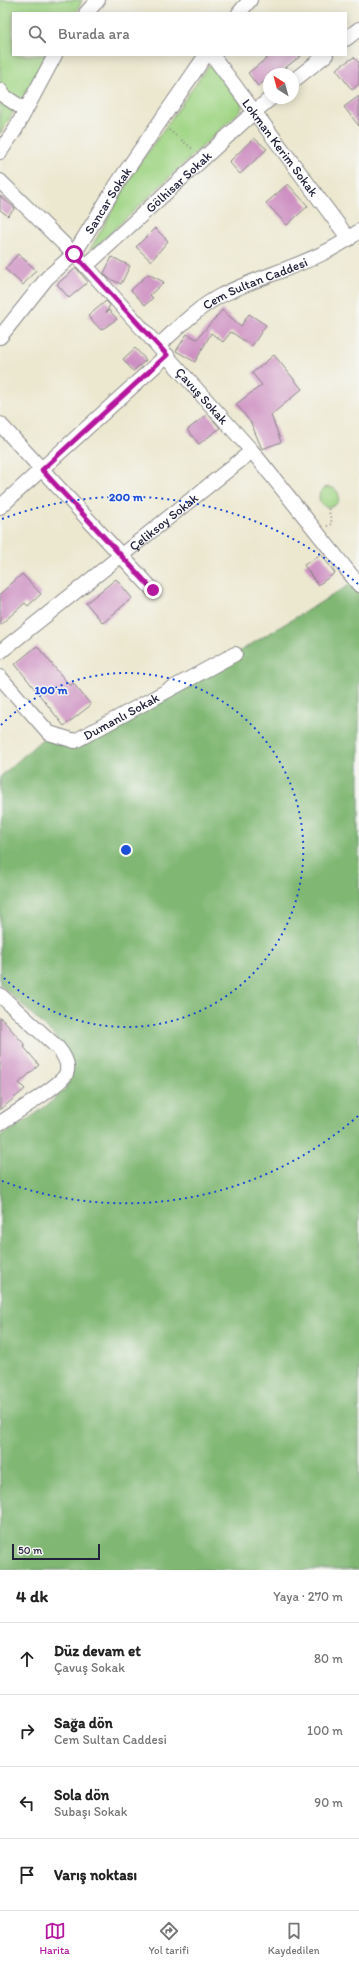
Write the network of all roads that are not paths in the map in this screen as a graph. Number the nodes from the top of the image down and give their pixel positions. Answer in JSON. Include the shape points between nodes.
{"nodes":[{"id":1,"x":85,"y":0,"type":"edge"},
{"id":2,"x":98,"y":0,"type":"edge"},
{"id":3,"x":250,"y":0,"type":"edge"},
{"id":4,"x":82,"y":12,"type":"edge"},
{"id":5,"x":87,"y":12,"type":"edge"},
{"id":6,"x":240,"y":12,"type":"edge"},
{"id":7,"x":359,"y":29,"type":"edge"},
{"id":8,"x":347,"y":38,"type":"edge"},
{"id":9,"x":54,"y":56,"type":"edge"},
{"id":10,"x":205,"y":56,"type":"edge"},
{"id":11,"x":213,"y":56,"type":"edge"},
{"id":12,"x":325,"y":56,"type":"edge"},
{"id":13,"x":299,"y":76,"type":"edge"},
{"id":14,"x":0,"y":90,"type":"edge"},
{"id":15,"x":264,"y":104,"type":"edge"},
{"id":16,"x":25,"y":110,"type":"junction"},
{"id":17,"x":254,"y":112,"type":"junction"},
{"id":18,"x":0,"y":152,"type":"edge"},
{"id":19,"x":0,"y":181,"type":"edge"},
{"id":20,"x":354,"y":235,"type":"edge"},
{"id":21,"x":74,"y":254,"type":"junction"},
{"id":22,"x":86,"y":266,"type":"junction"},
{"id":23,"x":0,"y":338,"type":"edge"},
{"id":24,"x":162,"y":350,"type":"junction"},
{"id":25,"x":0,"y":424,"type":"edge"},
{"id":26,"x":252,"y":451,"type":"junction"},
{"id":27,"x":42,"y":470,"type":"junction"},
{"id":28,"x":0,"y":507,"type":"edge"},
{"id":29,"x":120,"y":555,"type":"junction"},
{"id":30,"x":359,"y":585,"type":"edge"},
{"id":31,"x":153,"y":590,"type":"dead end"},
{"id":32,"x":0,"y":652,"type":"edge"},
{"id":33,"x":235,"y":654,"type":"dead end"},
{"id":34,"x":0,"y":677,"type":"edge"},
{"id":35,"x":0,"y":995,"type":"edge"},
{"id":36,"x":0,"y":1123,"type":"edge"}],
"edges":[{"from":1,"to":4,"type":"street"},
{"from":2,"to":5,"type":"street"},
{"from":3,"to":6,"type":"street"},
{"from":7,"to":8,"type":"street"},
{"from":9,"to":16,"type":"street"},
{"from":10,"to":21,"type":"street","name":"Sancar Sokak","via":[[119,181]]},
{"from":11,"to":17,"type":"street","name":"Lokman Kerim Sokak"},
{"from":12,"to":13,"type":"street"},
{"from":14,"to":16,"type":"street","via":[[4,96]]},
{"from":15,"to":17,"type":"street","name":"Gölhisar Sokak"},
{"from":16,"to":18,"type":"street"},
{"from":17,"to":20,"type":"street","name":"Lokman Kerim Sokak"},
{"from":17,"to":22,"type":"street","name":"Gölhisar Sokak"},
{"from":19,"to":21,"type":"street","name":"Çavuş Sokak"},
{"from":20,"to":24,"type":"street","name":"Cem Sultan Caddesi","via":[[315,257],[220,297],[201,309]]},
{"from":21,"to":22,"type":"street","name":"Çavuş Sokak"},
{"from":21,"to":23,"type":"street","name":"Sancar Sokak","via":[[47,278]]},
{"from":22,"to":24,"type":"street","name":"Çavuş Sokak"},
{"from":24,"to":26,"type":"street","name":"Çavuş Sokak"},
{"from":24,"to":27,"type":"street","name":"Cem Sultan Caddesi"},
{"from":25,"to":27,"type":"street"},
{"from":26,"to":29,"type":"street","name":"Çeliksoy Sokak"},
{"from":26,"to":30,"type":"street","name":"Çavuş Sokak"},
{"from":27,"to":28,"type":"street","name":"Cem Sultan Caddesi"},
{"from":27,"to":29,"type":"street"},
{"from":29,"to":31,"type":"street"},
{"from":29,"to":32,"type":"street","name":"Çeliksoy Sokak"},
{"from":33,"to":34,"type":"street","name":"Dumanlı Sokak","via":[[75,741],[49,733]]},
{"from":35,"to":36,"type":"street","via":[[58,1048],[64,1055],[67,1066],[66,1074],[58,1082]]}]}
